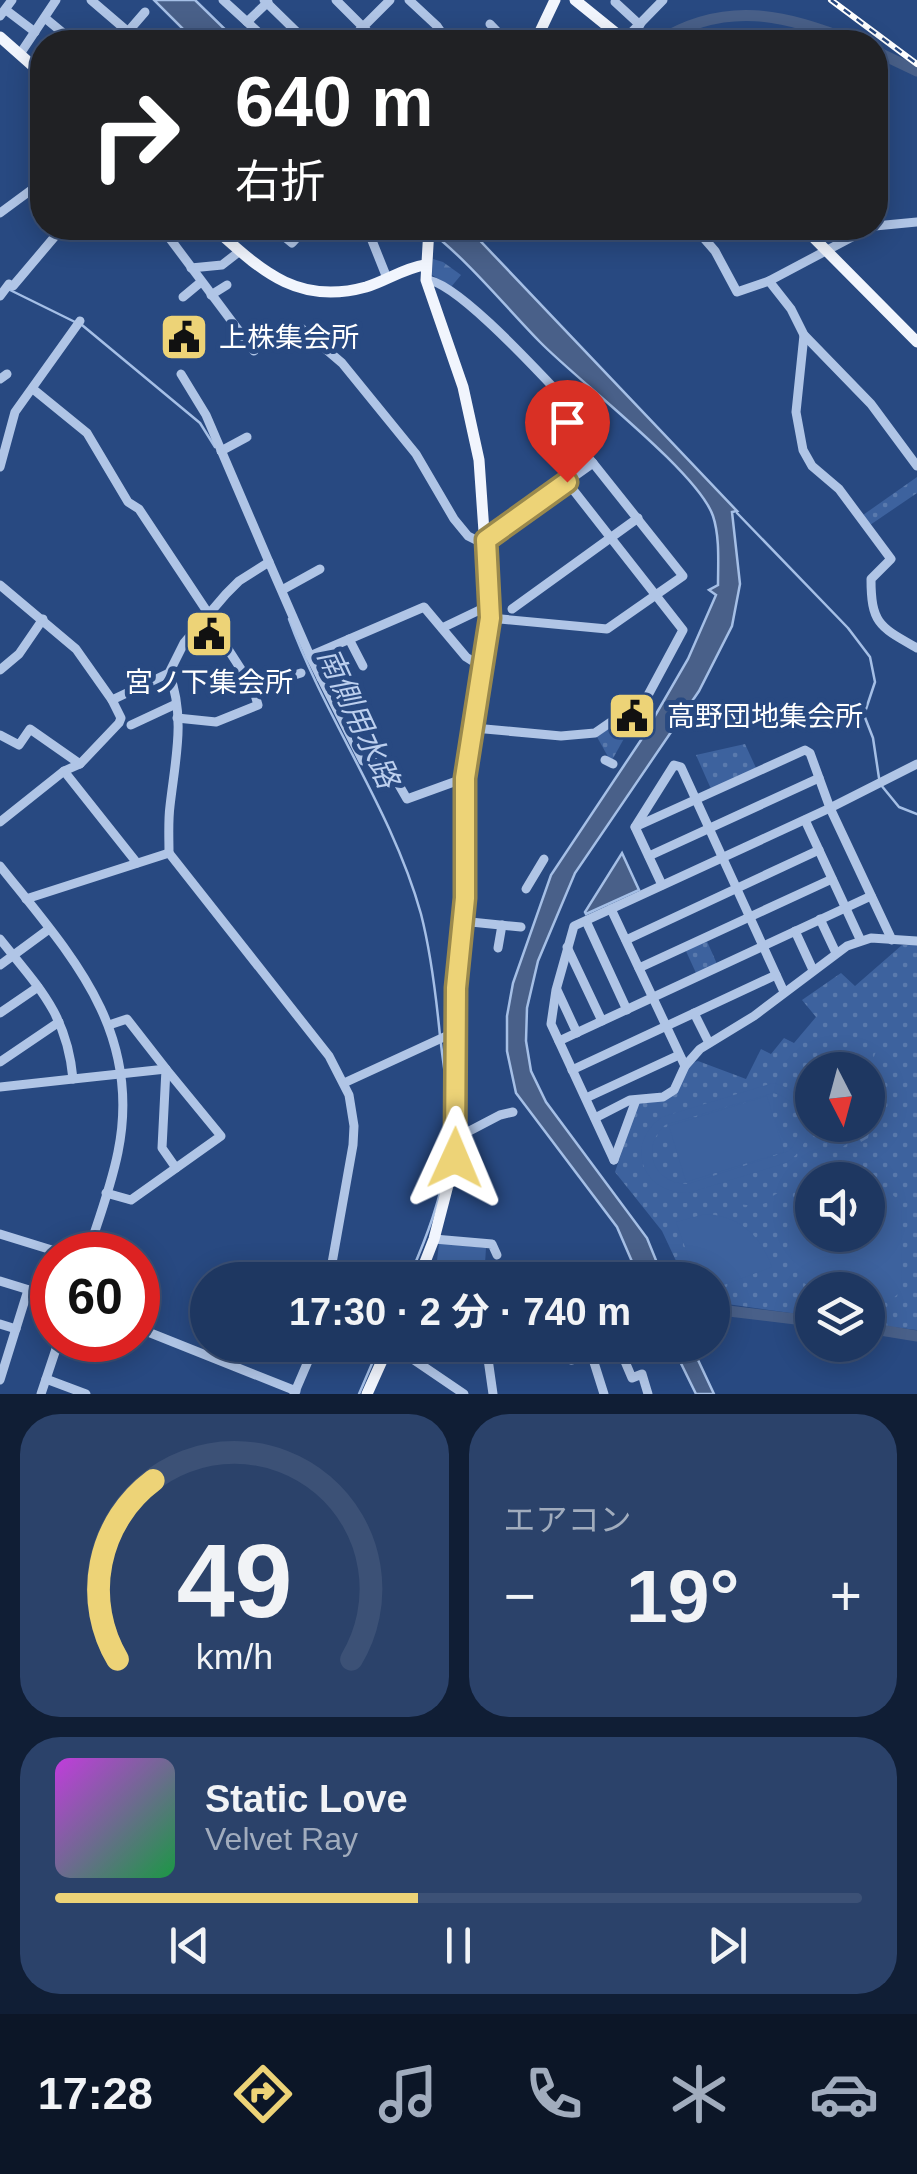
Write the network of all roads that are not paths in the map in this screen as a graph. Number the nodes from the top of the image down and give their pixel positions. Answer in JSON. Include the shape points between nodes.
{"nodes":[{"id":1,"x":56,"y":0,"type":"edge"},
{"id":2,"x":92,"y":0,"type":"edge"},
{"id":3,"x":223,"y":0,"type":"edge"},
{"id":4,"x":336,"y":0,"type":"edge"},
{"id":5,"x":390,"y":0,"type":"edge"},
{"id":6,"x":410,"y":0,"type":"edge"},
{"id":7,"x":555,"y":0,"type":"edge"},
{"id":8,"x":575,"y":0,"type":"edge"},
{"id":9,"x":663,"y":0,"type":"edge"},
{"id":10,"x":267,"y":1,"type":"edge"},
{"id":11,"x":615,"y":2,"type":"edge"},
{"id":12,"x":6,"y":8,"type":"edge"},
{"id":13,"x":145,"y":12,"type":"dead end"},
{"id":14,"x":45,"y":18,"type":"junction"},
{"id":15,"x":248,"y":22,"type":"junction"},
{"id":16,"x":490,"y":24,"type":"dead end"},
{"id":17,"x":640,"y":25,"type":"junction"},
{"id":18,"x":364,"y":26,"type":"junction"},
{"id":19,"x":33,"y":30,"type":"edge"},
{"id":20,"x":36,"y":30,"type":"edge"},
{"id":21,"x":60,"y":30,"type":"edge"},
{"id":22,"x":126,"y":30,"type":"edge"},
{"id":23,"x":130,"y":30,"type":"edge"},
{"id":24,"x":256,"y":30,"type":"edge"},
{"id":25,"x":295,"y":30,"type":"edge"},
{"id":26,"x":360,"y":30,"type":"edge"},
{"id":27,"x":368,"y":30,"type":"edge"},
{"id":28,"x":440,"y":30,"type":"edge"},
{"id":29,"x":496,"y":30,"type":"edge"},
{"id":30,"x":541,"y":30,"type":"edge"},
{"id":31,"x":612,"y":30,"type":"edge"},
{"id":32,"x":635,"y":30,"type":"edge"},
{"id":33,"x":0,"y":37,"type":"edge"},
{"id":34,"x":30,"y":39,"type":"edge"},
{"id":35,"x":20,"y":54,"type":"junction"},
{"id":36,"x":30,"y":63,"type":"edge"},
{"id":37,"x":30,"y":191,"type":"edge"},
{"id":38,"x":0,"y":214,"type":"edge"},
{"id":39,"x":917,"y":222,"type":"edge"},
{"id":40,"x":888,"y":225,"type":"edge"},
{"id":41,"x":51,"y":240,"type":"edge"},
{"id":42,"x":173,"y":240,"type":"edge"},
{"id":43,"x":234,"y":240,"type":"edge"},
{"id":44,"x":372,"y":240,"type":"edge"},
{"id":45,"x":427,"y":240,"type":"edge"},
{"id":46,"x":705,"y":240,"type":"edge"},
{"id":47,"x":817,"y":240,"type":"edge"},
{"id":48,"x":847,"y":240,"type":"edge"},
{"id":49,"x":827,"y":250,"type":"junction"},
{"id":50,"x":240,"y":251,"type":"junction"},
{"id":51,"x":424,"y":265,"type":"junction"},
{"id":52,"x":191,"y":268,"type":"junction"},
{"id":53,"x":387,"y":278,"type":"junction"},
{"id":54,"x":426,"y":280,"type":"junction"},
{"id":55,"x":769,"y":281,"type":"junction"},
{"id":56,"x":202,"y":282,"type":"junction"},
{"id":57,"x":228,"y":285,"type":"dead end"},
{"id":58,"x":0,"y":296,"type":"edge"},
{"id":59,"x":210,"y":296,"type":"junction"},
{"id":60,"x":183,"y":297,"type":"dead end"},
{"id":61,"x":80,"y":320,"type":"dead end"},
{"id":62,"x":301,"y":328,"type":"dead end"},
{"id":63,"x":804,"y":335,"type":"junction"},
{"id":64,"x":917,"y":342,"type":"edge"},
{"id":65,"x":254,"y":351,"type":"dead end"},
{"id":66,"x":182,"y":374,"type":"dead end"},
{"id":67,"x":33,"y":388,"type":"junction"},
{"id":68,"x":558,"y":424,"type":"junction"},
{"id":69,"x":248,"y":438,"type":"dead end"},
{"id":70,"x":540,"y":440,"type":"dead end"},
{"id":71,"x":905,"y":449,"type":"junction"},
{"id":72,"x":221,"y":451,"type":"junction"},
{"id":73,"x":917,"y":452,"type":"edge"},
{"id":74,"x":593,"y":463,"type":"junction"},
{"id":75,"x":917,"y":466,"type":"edge"},
{"id":76,"x":0,"y":467,"type":"edge"},
{"id":77,"x":567,"y":482,"type":"junction"},
{"id":78,"x":638,"y":518,"type":"junction"},
{"id":79,"x":611,"y":539,"type":"junction"},
{"id":80,"x":486,"y":542,"type":"junction"},
{"id":81,"x":268,"y":562,"type":"junction"},
{"id":82,"x":320,"y":569,"type":"dead end"},
{"id":83,"x":0,"y":586,"type":"edge"},
{"id":84,"x":282,"y":590,"type":"junction"},
{"id":85,"x":656,"y":596,"type":"junction"},
{"id":86,"x":512,"y":608,"type":"dead end"},
{"id":87,"x":490,"y":612,"type":"junction"},
{"id":88,"x":209,"y":617,"type":"junction"},
{"id":89,"x":43,"y":618,"type":"junction"},
{"id":90,"x":442,"y":628,"type":"junction"},
{"id":91,"x":350,"y":639,"type":"junction"},
{"id":92,"x":917,"y":648,"type":"edge"},
{"id":93,"x":310,"y":656,"type":"junction"},
{"id":94,"x":363,"y":666,"type":"dead end"},
{"id":95,"x":485,"y":669,"type":"junction"},
{"id":96,"x":0,"y":670,"type":"edge"},
{"id":97,"x":338,"y":671,"type":"dead end"},
{"id":98,"x":169,"y":673,"type":"junction"},
{"id":99,"x":301,"y":674,"type":"dead end"},
{"id":100,"x":321,"y":678,"type":"junction"},
{"id":101,"x":253,"y":688,"type":"junction"},
{"id":102,"x":112,"y":700,"type":"junction"},
{"id":103,"x":176,"y":704,"type":"junction"},
{"id":104,"x":178,"y":718,"type":"junction"},
{"id":105,"x":132,"y":725,"type":"dead end"},
{"id":106,"x":474,"y":728,"type":"junction"},
{"id":107,"x":0,"y":735,"type":"edge"},
{"id":108,"x":80,"y":764,"type":"junction"},
{"id":109,"x":917,"y":764,"type":"edge"},
{"id":110,"x":64,"y":772,"type":"junction"},
{"id":111,"x":465,"y":778,"type":"junction"},
{"id":112,"x":819,"y":778,"type":"junction"},
{"id":113,"x":696,"y":800,"type":"junction"},
{"id":114,"x":830,"y":808,"type":"junction"},
{"id":115,"x":805,"y":820,"type":"junction"},
{"id":116,"x":0,"y":822,"type":"edge"},
{"id":117,"x":635,"y":827,"type":"junction"},
{"id":118,"x":710,"y":828,"type":"junction"},
{"id":119,"x":819,"y":850,"type":"junction"},
{"id":120,"x":170,"y":853,"type":"junction"},
{"id":121,"x":649,"y":856,"type":"junction"},
{"id":122,"x":723,"y":857,"type":"junction"},
{"id":123,"x":544,"y":860,"type":"dead end"},
{"id":124,"x":137,"y":864,"type":"junction"},
{"id":125,"x":0,"y":866,"type":"edge"},
{"id":126,"x":832,"y":879,"type":"junction"},
{"id":127,"x":662,"y":885,"type":"junction"},
{"id":128,"x":737,"y":888,"type":"junction"},
{"id":129,"x":526,"y":889,"type":"dead end"},
{"id":130,"x":872,"y":896,"type":"junction"},
{"id":131,"x":26,"y":900,"type":"junction"},
{"id":132,"x":845,"y":908,"type":"junction"},
{"id":133,"x":611,"y":910,"type":"junction"},
{"id":134,"x":750,"y":917,"type":"junction"},
{"id":135,"x":820,"y":919,"type":"junction"},
{"id":136,"x":462,"y":921,"type":"junction"},
{"id":137,"x":586,"y":921,"type":"junction"},
{"id":138,"x":502,"y":925,"type":"junction"},
{"id":139,"x":49,"y":928,"type":"junction"},
{"id":140,"x":521,"y":928,"type":"dead end"},
{"id":141,"x":795,"y":931,"type":"junction"},
{"id":142,"x":0,"y":939,"type":"edge"},
{"id":143,"x":860,"y":939,"type":"junction"},
{"id":144,"x":626,"y":940,"type":"junction"},
{"id":145,"x":892,"y":940,"type":"junction"},
{"id":146,"x":917,"y":941,"type":"edge"},
{"id":147,"x":764,"y":946,"type":"junction"},
{"id":148,"x":498,"y":948,"type":"dead end"},
{"id":149,"x":567,"y":948,"type":"junction"},
{"id":150,"x":836,"y":953,"type":"junction"},
{"id":151,"x":14,"y":956,"type":"junction"},
{"id":152,"x":0,"y":965,"type":"edge"},
{"id":153,"x":639,"y":968,"type":"junction"},
{"id":154,"x":813,"y":970,"type":"junction"},
{"id":155,"x":776,"y":975,"type":"junction"},
{"id":156,"x":38,"y":987,"type":"junction"},
{"id":157,"x":556,"y":990,"type":"junction"},
{"id":158,"x":784,"y":992,"type":"junction"},
{"id":159,"x":652,"y":998,"type":"junction"},
{"id":160,"x":627,"y":1010,"type":"junction"},
{"id":161,"x":0,"y":1013,"type":"edge"},
{"id":162,"x":694,"y":1013,"type":"junction"},
{"id":163,"x":59,"y":1022,"type":"junction"},
{"id":164,"x":602,"y":1022,"type":"junction"},
{"id":165,"x":110,"y":1024,"type":"junction"},
{"id":166,"x":666,"y":1027,"type":"junction"},
{"id":167,"x":455,"y":1032,"type":"junction"},
{"id":168,"x":577,"y":1033,"type":"junction"},
{"id":169,"x":559,"y":1041,"type":"junction"},
{"id":170,"x":709,"y":1043,"type":"junction"},
{"id":171,"x":680,"y":1055,"type":"junction"},
{"id":172,"x":0,"y":1062,"type":"edge"},
{"id":173,"x":685,"y":1066,"type":"junction"},
{"id":174,"x":166,"y":1069,"type":"junction"},
{"id":175,"x":572,"y":1070,"type":"junction"},
{"id":176,"x":121,"y":1074,"type":"junction"},
{"id":177,"x":72,"y":1080,"type":"junction"},
{"id":178,"x":344,"y":1083,"type":"junction"},
{"id":179,"x":0,"y":1086,"type":"edge"},
{"id":180,"x":586,"y":1098,"type":"junction"},
{"id":181,"x":636,"y":1100,"type":"junction"},
{"id":182,"x":513,"y":1112,"type":"dead end"},
{"id":183,"x":595,"y":1118,"type":"junction"},
{"id":184,"x":456,"y":1138,"type":"junction"},
{"id":185,"x":176,"y":1168,"type":"junction"},
{"id":186,"x":106,"y":1193,"type":"junction"},
{"id":187,"x":93,"y":1232,"type":"edge"},
{"id":188,"x":0,"y":1234,"type":"edge"},
{"id":189,"x":434,"y":1238,"type":"junction"},
{"id":190,"x":30,"y":1243,"type":"edge"},
{"id":191,"x":497,"y":1255,"type":"dead end"},
{"id":192,"x":332,"y":1262,"type":"edge"},
{"id":193,"x":425,"y":1262,"type":"edge"},
{"id":194,"x":0,"y":1281,"type":"edge"},
{"id":195,"x":28,"y":1290,"type":"joint"},
{"id":196,"x":0,"y":1324,"type":"edge"},
{"id":197,"x":16,"y":1329,"type":"junction"},
{"id":198,"x":160,"y":1337,"type":"edge"},
{"id":199,"x":51,"y":1362,"type":"edge"},
{"id":200,"x":308,"y":1362,"type":"edge"},
{"id":201,"x":381,"y":1362,"type":"edge"},
{"id":202,"x":414,"y":1362,"type":"edge"},
{"id":203,"x":488,"y":1362,"type":"edge"},
{"id":204,"x":594,"y":1362,"type":"edge"},
{"id":205,"x":625,"y":1362,"type":"edge"},
{"id":206,"x":2,"y":1368,"type":"edge"},
{"id":207,"x":46,"y":1379,"type":"junction"},
{"id":208,"x":0,"y":1380,"type":"edge"},
{"id":209,"x":295,"y":1392,"type":"edge"},
{"id":210,"x":456,"y":1392,"type":"edge"},
{"id":211,"x":41,"y":1394,"type":"edge"},
{"id":212,"x":86,"y":1394,"type":"edge"},
{"id":213,"x":367,"y":1394,"type":"edge"},
{"id":214,"x":493,"y":1394,"type":"edge"},
{"id":215,"x":604,"y":1394,"type":"edge"},
{"id":216,"x":648,"y":1394,"type":"edge"}],
"edges":[{"from":1,"to":14,"type":"street"},
{"from":2,"to":22,"type":"street"},
{"from":3,"to":15,"type":"street"},
{"from":4,"to":18,"type":"street"},
{"from":5,"to":18,"type":"street"},
{"from":6,"to":28,"type":"street"},
{"from":7,"to":30,"type":"main road"},
{"from":8,"to":31,"type":"main road"},
{"from":9,"to":17,"type":"street"},
{"from":10,"to":15,"type":"street"},
{"from":10,"to":25,"type":"street"},
{"from":11,"to":17,"type":"street"},
{"from":12,"to":19,"type":"street"},
{"from":13,"to":23,"type":"street"},
{"from":14,"to":20,"type":"street"},
{"from":14,"to":21,"type":"street"},
{"from":15,"to":24,"type":"street"},
{"from":16,"to":29,"type":"street"},
{"from":17,"to":32,"type":"street"},
{"from":18,"to":26,"type":"street"},
{"from":18,"to":27,"type":"street"},
{"from":33,"to":35,"type":"main road"},
{"from":34,"to":35,"type":"street"},
{"from":35,"to":36,"type":"main road"},
{"from":37,"to":38,"type":"street"},
{"from":39,"to":40,"type":"street"},
{"from":41,"to":58,"type":"street"},
{"from":42,"to":52,"type":"street"},
{"from":43,"to":50,"type":"main road"},
{"from":44,"to":53,"type":"street"},
{"from":45,"to":51,"type":"main road"},
{"from":46,"to":55,"type":"street","via":[[736,292]]},
{"from":47,"to":49,"type":"main road"},
{"from":48,"to":49,"type":"street"},
{"from":49,"to":55,"type":"street"},
{"from":49,"to":64,"type":"main road"},
{"from":50,"to":52,"type":"street","via":[[222,265]]},
{"from":50,"to":53,"type":"main road","via":[[275,278],[320,293]]},
{"from":51,"to":53,"type":"main road"},
{"from":51,"to":54,"type":"main road"},
{"from":52,"to":56,"type":"street"},
{"from":54,"to":68,"type":"street","via":[[460,298],[570,405],[573,410]]},
{"from":54,"to":80,"type":"main road","via":[[466,403]]},
{"from":55,"to":63,"type":"street"},
{"from":56,"to":59,"type":"street"},
{"from":56,"to":60,"type":"street"},
{"from":57,"to":59,"type":"street"},
{"from":59,"to":65,"type":"street"},
{"from":61,"to":67,"type":"street"},
{"from":62,"to":80,"type":"street","via":[[342,363],[416,454],[468,536]]},
{"from":63,"to":71,"type":"street"},
{"from":63,"to":92,"type":"street","via":[[796,412],[802,450],[891,559],[871,579],[875,619]]},
{"from":66,"to":72,"type":"street"},
{"from":67,"to":76,"type":"street","via":[[11,423]]},
{"from":67,"to":88,"type":"street","via":[[87,433]]},
{"from":68,"to":70,"type":"street"},
{"from":68,"to":74,"type":"street"},
{"from":69,"to":72,"type":"street"},
{"from":71,"to":73,"type":"street"},
{"from":71,"to":75,"type":"street"},
{"from":72,"to":81,"type":"street"},
{"from":74,"to":77,"type":"street"},
{"from":74,"to":78,"type":"street"},
{"from":77,"to":79,"type":"street"},
{"from":77,"to":80,"type":"street"},
{"from":78,"to":79,"type":"street"},
{"from":78,"to":85,"type":"street","via":[[683,576]]},
{"from":79,"to":85,"type":"street"},
{"from":79,"to":86,"type":"street"},
{"from":80,"to":87,"type":"main road"},
{"from":81,"to":84,"type":"street"},
{"from":81,"to":88,"type":"street","via":[[239,581]]},
{"from":82,"to":84,"type":"street"},
{"from":83,"to":89,"type":"street"},
{"from":84,"to":93,"type":"street"},
{"from":85,"to":87,"type":"street","via":[[607,629]]},
{"from":85,"to":106,"type":"street","via":[[682,630],[647,697],[594,733]]},
{"from":87,"to":90,"type":"street"},
{"from":87,"to":95,"type":"main road"},
{"from":88,"to":98,"type":"street","via":[[184,643]]},
{"from":88,"to":101,"type":"street"},
{"from":89,"to":96,"type":"street"},
{"from":89,"to":102,"type":"street","via":[[76,649]]},
{"from":90,"to":91,"type":"street","via":[[424,607]]},
{"from":90,"to":95,"type":"street"},
{"from":91,"to":93,"type":"street"},
{"from":91,"to":94,"type":"street"},
{"from":93,"to":100,"type":"street"},
{"from":95,"to":106,"type":"main road"},
{"from":97,"to":100,"type":"street"},
{"from":98,"to":102,"type":"street"},
{"from":98,"to":103,"type":"street"},
{"from":99,"to":101,"type":"street"},
{"from":100,"to":111,"type":"street","via":[[363,762],[380,752],[408,799]]},
{"from":101,"to":104,"type":"street","via":[[258,706],[216,722]]},
{"from":102,"to":108,"type":"street","via":[[119,723]]},
{"from":103,"to":104,"type":"street"},
{"from":103,"to":105,"type":"street"},
{"from":104,"to":120,"type":"street"},
{"from":106,"to":111,"type":"main road"},
{"from":107,"to":108,"type":"street","via":[[19,745],[30,729]]},
{"from":108,"to":110,"type":"street"},
{"from":109,"to":114,"type":"street"},
{"from":110,"to":116,"type":"street"},
{"from":110,"to":124,"type":"street"},
{"from":111,"to":136,"type":"main road"},
{"from":112,"to":113,"type":"street","via":[[805,750]]},
{"from":112,"to":114,"type":"street"},
{"from":112,"to":118,"type":"street"},
{"from":113,"to":117,"type":"street"},
{"from":113,"to":117,"type":"street","via":[[681,767],[674,766]]},
{"from":113,"to":118,"type":"street"},
{"from":114,"to":115,"type":"street"},
{"from":114,"to":130,"type":"street"},
{"from":115,"to":119,"type":"street"},
{"from":115,"to":122,"type":"street"},
{"from":117,"to":121,"type":"street"},
{"from":118,"to":121,"type":"street"},
{"from":118,"to":122,"type":"street"},
{"from":119,"to":126,"type":"street"},
{"from":119,"to":128,"type":"street"},
{"from":120,"to":124,"type":"street"},
{"from":120,"to":178,"type":"street"},
{"from":121,"to":127,"type":"street"},
{"from":122,"to":127,"type":"street"},
{"from":122,"to":128,"type":"street"},
{"from":123,"to":129,"type":"street"},
{"from":124,"to":131,"type":"street"},
{"from":125,"to":131,"type":"street"},
{"from":126,"to":132,"type":"street"},
{"from":126,"to":134,"type":"street"},
{"from":127,"to":133,"type":"street"},
{"from":128,"to":134,"type":"street"},
{"from":128,"to":144,"type":"street"},
{"from":130,"to":132,"type":"street"},
{"from":130,"to":145,"type":"street"},
{"from":131,"to":139,"type":"street"},
{"from":132,"to":135,"type":"street"},
{"from":132,"to":143,"type":"street"},
{"from":133,"to":137,"type":"street"},
{"from":133,"to":144,"type":"street"},
{"from":134,"to":147,"type":"street"},
{"from":134,"to":153,"type":"street"},
{"from":135,"to":141,"type":"street"},
{"from":135,"to":150,"type":"street"},
{"from":136,"to":138,"type":"street"},
{"from":136,"to":167,"type":"main road"},
{"from":137,"to":149,"type":"street","via":[[574,926]]},
{"from":137,"to":160,"type":"street"},
{"from":138,"to":140,"type":"street"},
{"from":138,"to":148,"type":"street"},
{"from":139,"to":151,"type":"street"},
{"from":139,"to":165,"type":"street","via":[[83,972]]},
{"from":141,"to":147,"type":"street"},
{"from":141,"to":154,"type":"street"},
{"from":142,"to":151,"type":"street"},
{"from":143,"to":145,"type":"street"},
{"from":143,"to":150,"type":"street"},
{"from":144,"to":153,"type":"street"},
{"from":145,"to":146,"type":"street"},
{"from":147,"to":155,"type":"street"},
{"from":147,"to":159,"type":"street"},
{"from":149,"to":157,"type":"street"},
{"from":149,"to":164,"type":"street"},
{"from":150,"to":154,"type":"street"},
{"from":151,"to":152,"type":"street"},
{"from":151,"to":156,"type":"street"},
{"from":153,"to":159,"type":"street"},
{"from":154,"to":158,"type":"street"},
{"from":155,"to":158,"type":"street"},
{"from":155,"to":162,"type":"street"},
{"from":156,"to":161,"type":"street"},
{"from":156,"to":163,"type":"street"},
{"from":157,"to":168,"type":"street"},
{"from":157,"to":169,"type":"street","via":[[552,1024]]},
{"from":158,"to":170,"type":"street"},
{"from":159,"to":160,"type":"street"},
{"from":159,"to":166,"type":"street"},
{"from":160,"to":164,"type":"street"},
{"from":162,"to":166,"type":"street"},
{"from":162,"to":170,"type":"street"},
{"from":163,"to":172,"type":"street"},
{"from":163,"to":177,"type":"street","via":[[70,1048]]},
{"from":164,"to":168,"type":"street"},
{"from":165,"to":174,"type":"street","via":[[128,1018]]},
{"from":165,"to":176,"type":"street"},
{"from":166,"to":171,"type":"street"},
{"from":166,"to":175,"type":"street"},
{"from":167,"to":178,"type":"street"},
{"from":167,"to":184,"type":"main road"},
{"from":168,"to":169,"type":"street"},
{"from":169,"to":175,"type":"street"},
{"from":170,"to":173,"type":"street"},
{"from":171,"to":173,"type":"street"},
{"from":171,"to":180,"type":"street"},
{"from":173,"to":181,"type":"street","via":[[674,1090]]},
{"from":174,"to":176,"type":"street"},
{"from":174,"to":185,"type":"street","via":[[162,1148]]},
{"from":174,"to":185,"type":"street","via":[[221,1136]]},
{"from":175,"to":180,"type":"street"},
{"from":176,"to":177,"type":"street"},
{"from":176,"to":186,"type":"street","via":[[122,1130]]},
{"from":177,"to":179,"type":"street"},
{"from":178,"to":192,"type":"street","via":[[353,1145]]},
{"from":180,"to":183,"type":"street"},
{"from":181,"to":183,"type":"street"},
{"from":181,"to":183,"type":"street","via":[[614,1160]]},
{"from":182,"to":184,"type":"street"},
{"from":184,"to":189,"type":"main road"},
{"from":185,"to":186,"type":"street","via":[[131,1200]]},
{"from":186,"to":187,"type":"street"},
{"from":188,"to":190,"type":"street"},
{"from":189,"to":191,"type":"street","via":[[492,1244]]},
{"from":189,"to":193,"type":"main road"},
{"from":194,"to":195,"type":"street"},
{"from":195,"to":197,"type":"street"},
{"from":196,"to":197,"type":"street"},
{"from":197,"to":206,"type":"street"},
{"from":198,"to":209,"type":"street"},
{"from":199,"to":207,"type":"street"},
{"from":200,"to":209,"type":"street"},
{"from":201,"to":213,"type":"main road"},
{"from":202,"to":210,"type":"street"},
{"from":203,"to":214,"type":"street"},
{"from":204,"to":215,"type":"street"},
{"from":205,"to":216,"type":"street","via":[[632,1378],[642,1374]]},
{"from":206,"to":208,"type":"street"},
{"from":207,"to":211,"type":"street"},
{"from":207,"to":212,"type":"street"}]}
